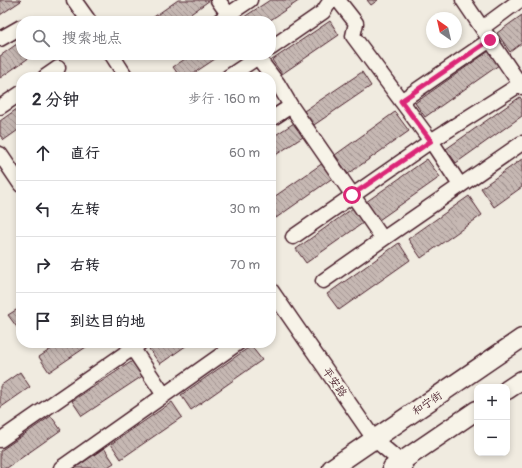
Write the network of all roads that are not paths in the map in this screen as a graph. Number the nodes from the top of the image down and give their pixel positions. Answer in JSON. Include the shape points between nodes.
{"nodes":[{"id":1,"x":74,"y":0,"type":"edge"},
{"id":2,"x":218,"y":0,"type":"edge"},
{"id":3,"x":250,"y":0,"type":"edge"},
{"id":4,"x":330,"y":0,"type":"edge"},
{"id":5,"x":338,"y":0,"type":"edge"},
{"id":6,"x":463,"y":0,"type":"edge"},
{"id":7,"x":520,"y":0,"type":"edge"},
{"id":8,"x":85,"y":16,"type":"edge"},
{"id":9,"x":226,"y":16,"type":"edge"},
{"id":10,"x":231,"y":16,"type":"edge"},
{"id":11,"x":482,"y":28,"type":"junction"},
{"id":12,"x":16,"y":30,"type":"edge"},
{"id":13,"x":0,"y":39,"type":"edge"},
{"id":14,"x":490,"y":40,"type":"junction"},
{"id":15,"x":276,"y":45,"type":"edge"},
{"id":16,"x":115,"y":60,"type":"edge"},
{"id":17,"x":252,"y":60,"type":"edge"},
{"id":18,"x":261,"y":60,"type":"edge"},
{"id":19,"x":58,"y":68,"type":"dead end"},
{"id":20,"x":52,"y":72,"type":"edge"},
{"id":21,"x":123,"y":72,"type":"edge"},
{"id":22,"x":235,"y":72,"type":"edge"},
{"id":23,"x":269,"y":72,"type":"edge"},
{"id":24,"x":276,"y":81,"type":"edge"},
{"id":25,"x":521,"y":85,"type":"edge"},
{"id":26,"x":16,"y":96,"type":"edge"},
{"id":27,"x":401,"y":101,"type":"junction"},
{"id":28,"x":291,"y":106,"type":"junction"},
{"id":29,"x":0,"y":107,"type":"edge"},
{"id":30,"x":276,"y":116,"type":"edge"},
{"id":31,"x":431,"y":141,"type":"junction"},
{"id":32,"x":522,"y":143,"type":"edge"},
{"id":33,"x":0,"y":154,"type":"edge"},
{"id":34,"x":16,"y":168,"type":"edge"},
{"id":35,"x":460,"y":185,"type":"junction"},
{"id":36,"x":352,"y":195,"type":"junction"},
{"id":37,"x":293,"y":237,"type":"dead end"},
{"id":38,"x":383,"y":238,"type":"junction"},
{"id":39,"x":323,"y":281,"type":"dead end"},
{"id":40,"x":276,"y":297,"type":"edge"},
{"id":41,"x":522,"y":338,"type":"edge"},
{"id":42,"x":130,"y":348,"type":"edge"},
{"id":43,"x":136,"y":348,"type":"edge"},
{"id":44,"x":231,"y":348,"type":"edge"},
{"id":45,"x":522,"y":380,"type":"edge"},
{"id":46,"x":510,"y":388,"type":"edge"},
{"id":47,"x":164,"y":395,"type":"junction"},
{"id":48,"x":474,"y":412,"type":"edge"},
{"id":49,"x":374,"y":439,"type":"junction"},
{"id":50,"x":0,"y":440,"type":"edge"},
{"id":51,"x":400,"y":466,"type":"edge"},
{"id":52,"x":61,"y":468,"type":"edge"},
{"id":53,"x":332,"y":468,"type":"edge"}],
"edges":[{"from":1,"to":8,"type":"street"},
{"from":2,"to":9,"type":"street"},
{"from":3,"to":10,"type":"street"},
{"from":4,"to":15,"type":"street","via":[[323,12]]},
{"from":5,"to":27,"type":"street","via":[[356,23],[353,36]]},
{"from":6,"to":11,"type":"street"},
{"from":7,"to":11,"type":"street"},
{"from":11,"to":14,"type":"street"},
{"from":12,"to":13,"type":"street"},
{"from":14,"to":25,"type":"street"},
{"from":14,"to":27,"type":"street"},
{"from":16,"to":21,"type":"street"},
{"from":17,"to":22,"type":"street"},
{"from":18,"to":23,"type":"street"},
{"from":19,"to":20,"type":"street"},
{"from":24,"to":28,"type":"street"},
{"from":25,"to":31,"type":"street"},
{"from":26,"to":29,"type":"street"},
{"from":27,"to":31,"type":"street"},
{"from":28,"to":30,"type":"street"},
{"from":28,"to":36,"type":"street"},
{"from":31,"to":35,"type":"street"},
{"from":31,"to":36,"type":"street"},
{"from":32,"to":35,"type":"street"},
{"from":33,"to":34,"type":"street"},
{"from":35,"to":38,"type":"street"},
{"from":36,"to":37,"type":"street"},
{"from":36,"to":38,"type":"street"},
{"from":38,"to":39,"type":"street"},
{"from":40,"to":49,"type":"street","name":"平安路"},
{"from":41,"to":49,"type":"main road","name":"和宁街"},
{"from":42,"to":50,"type":"street"},
{"from":43,"to":47,"type":"street"},
{"from":44,"to":47,"type":"street"},
{"from":45,"to":46,"type":"main road"},
{"from":47,"to":52,"type":"street"},
{"from":48,"to":51,"type":"main road"},
{"from":49,"to":51,"type":"street","name":"平安路"},
{"from":49,"to":53,"type":"main road","name":"和宁街"}]}
